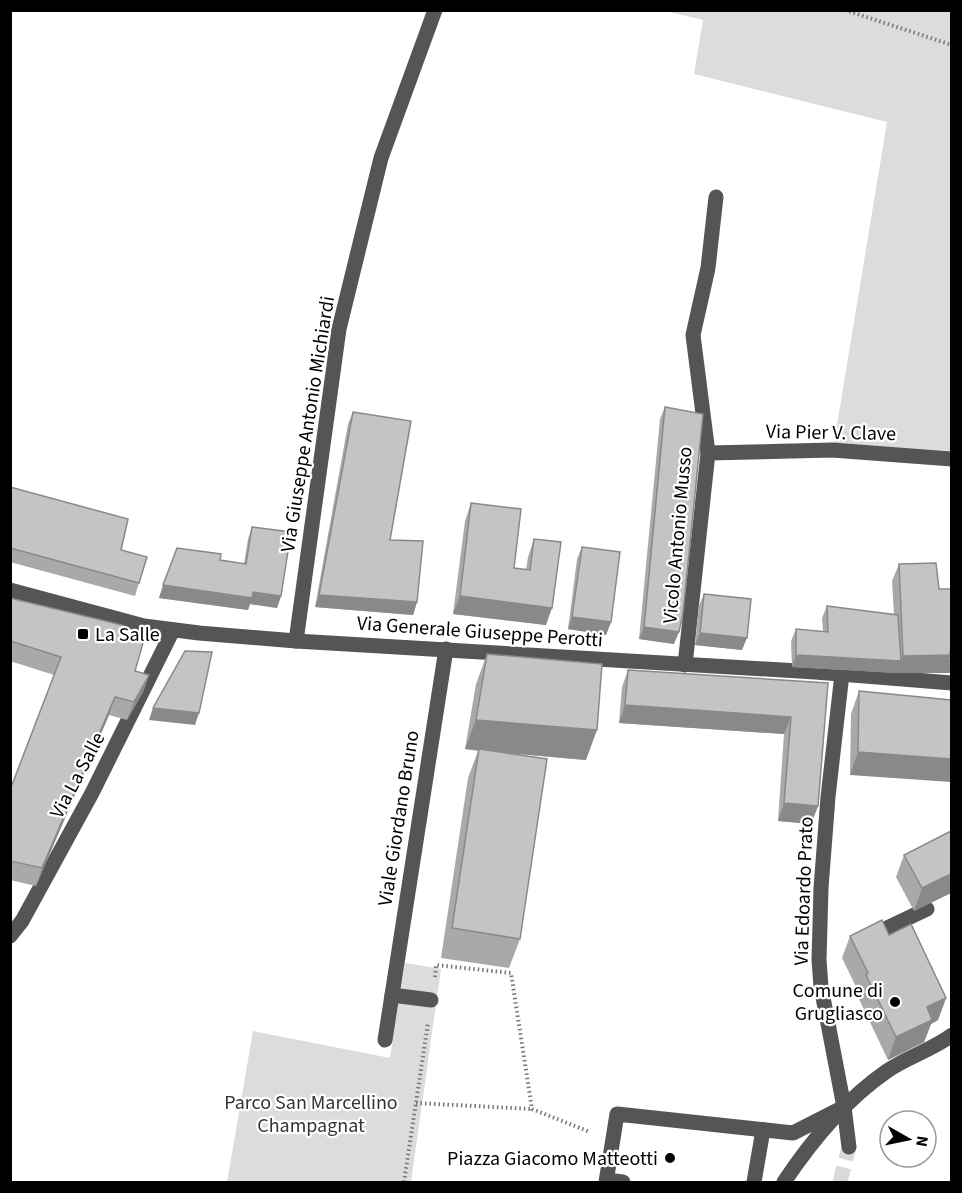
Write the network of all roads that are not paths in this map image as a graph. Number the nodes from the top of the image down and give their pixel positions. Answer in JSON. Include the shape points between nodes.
{"nodes":[{"id":1,"x":435,"y":10,"type":"edge"},
{"id":2,"x":716,"y":197,"type":"dead end"},
{"id":3,"x":708,"y":453,"type":"junction"},
{"id":4,"x":951,"y":459,"type":"edge"},
{"id":5,"x":10,"y":590,"type":"edge"},
{"id":6,"x":172,"y":630,"type":"junction"},
{"id":7,"x":296,"y":641,"type":"junction"},
{"id":8,"x":446,"y":649,"type":"junction"},
{"id":9,"x":685,"y":664,"type":"junction"},
{"id":10,"x":842,"y":674,"type":"junction"},
{"id":11,"x":951,"y":683,"type":"edge"},
{"id":12,"x":927,"y":909,"type":"edge"},
{"id":13,"x":10,"y":936,"type":"edge"},
{"id":14,"x":857,"y":942,"type":"edge"},
{"id":15,"x":392,"y":995,"type":"junction"},
{"id":16,"x":431,"y":1000,"type":"road end"},
{"id":17,"x":951,"y":1035,"type":"edge"},
{"id":18,"x":385,"y":1040,"type":"dead end"},
{"id":19,"x":844,"y":1107,"type":"junction"},
{"id":20,"x":763,"y":1130,"type":"junction"},
{"id":21,"x":849,"y":1147,"type":"tunnel mouth"},
{"id":22,"x":606,"y":1181,"type":"edge"},
{"id":23,"x":623,"y":1182,"type":"edge"},
{"id":24,"x":754,"y":1182,"type":"edge"},
{"id":25,"x":784,"y":1182,"type":"edge"}],
"edges":[{"from":1,"to":7,"type":"street","name":"Via Giuseppe Antonio Michiardi","via":[[381,158],[339,329]]},
{"from":2,"to":3,"type":"street","name":"Vicolo Antonio Musso","via":[[708,268],[693,335]]},
{"from":3,"to":4,"type":"street","name":"Via Pier V. Clave","via":[[832,450]]},
{"from":3,"to":9,"type":"street","name":"Vicolo Antonio Musso"},
{"from":5,"to":6,"type":"street","name":"Via Generale Giuseppe Perotti","via":[[118,620]]},
{"from":6,"to":7,"type":"street","name":"Via Generale Giuseppe Perotti"},
{"from":6,"to":13,"type":"street","name":"Via La Salle","via":[[92,793]]},
{"from":7,"to":8,"type":"street","name":"Via Generale Giuseppe Perotti"},
{"from":8,"to":9,"type":"street","name":"Via Generale Giuseppe Perotti"},
{"from":8,"to":15,"type":"street","name":"Viale Giordano Bruno"},
{"from":9,"to":10,"type":"street","name":"Via Generale Giuseppe Perotti"},
{"from":10,"to":11,"type":"street","name":"Via Generale Giuseppe Perotti"},
{"from":10,"to":19,"type":"street","name":"Via Edoardo Prato","via":[[828,797],[819,938],[821,987]]},
{"from":12,"to":14,"type":"street"},
{"from":15,"to":16,"type":"street"},
{"from":15,"to":18,"type":"street","name":"Viale Giordano Bruno"},
{"from":17,"to":19,"type":"street","via":[[887,1070]]},
{"from":19,"to":20,"type":"street","via":[[793,1133]]},
{"from":19,"to":21,"type":"street"},
{"from":19,"to":25,"type":"street","via":[[808,1147]]},
{"from":20,"to":22,"type":"street","via":[[617,1114]]},
{"from":20,"to":24,"type":"street"},
{"from":22,"to":23,"type":"street"}]}
